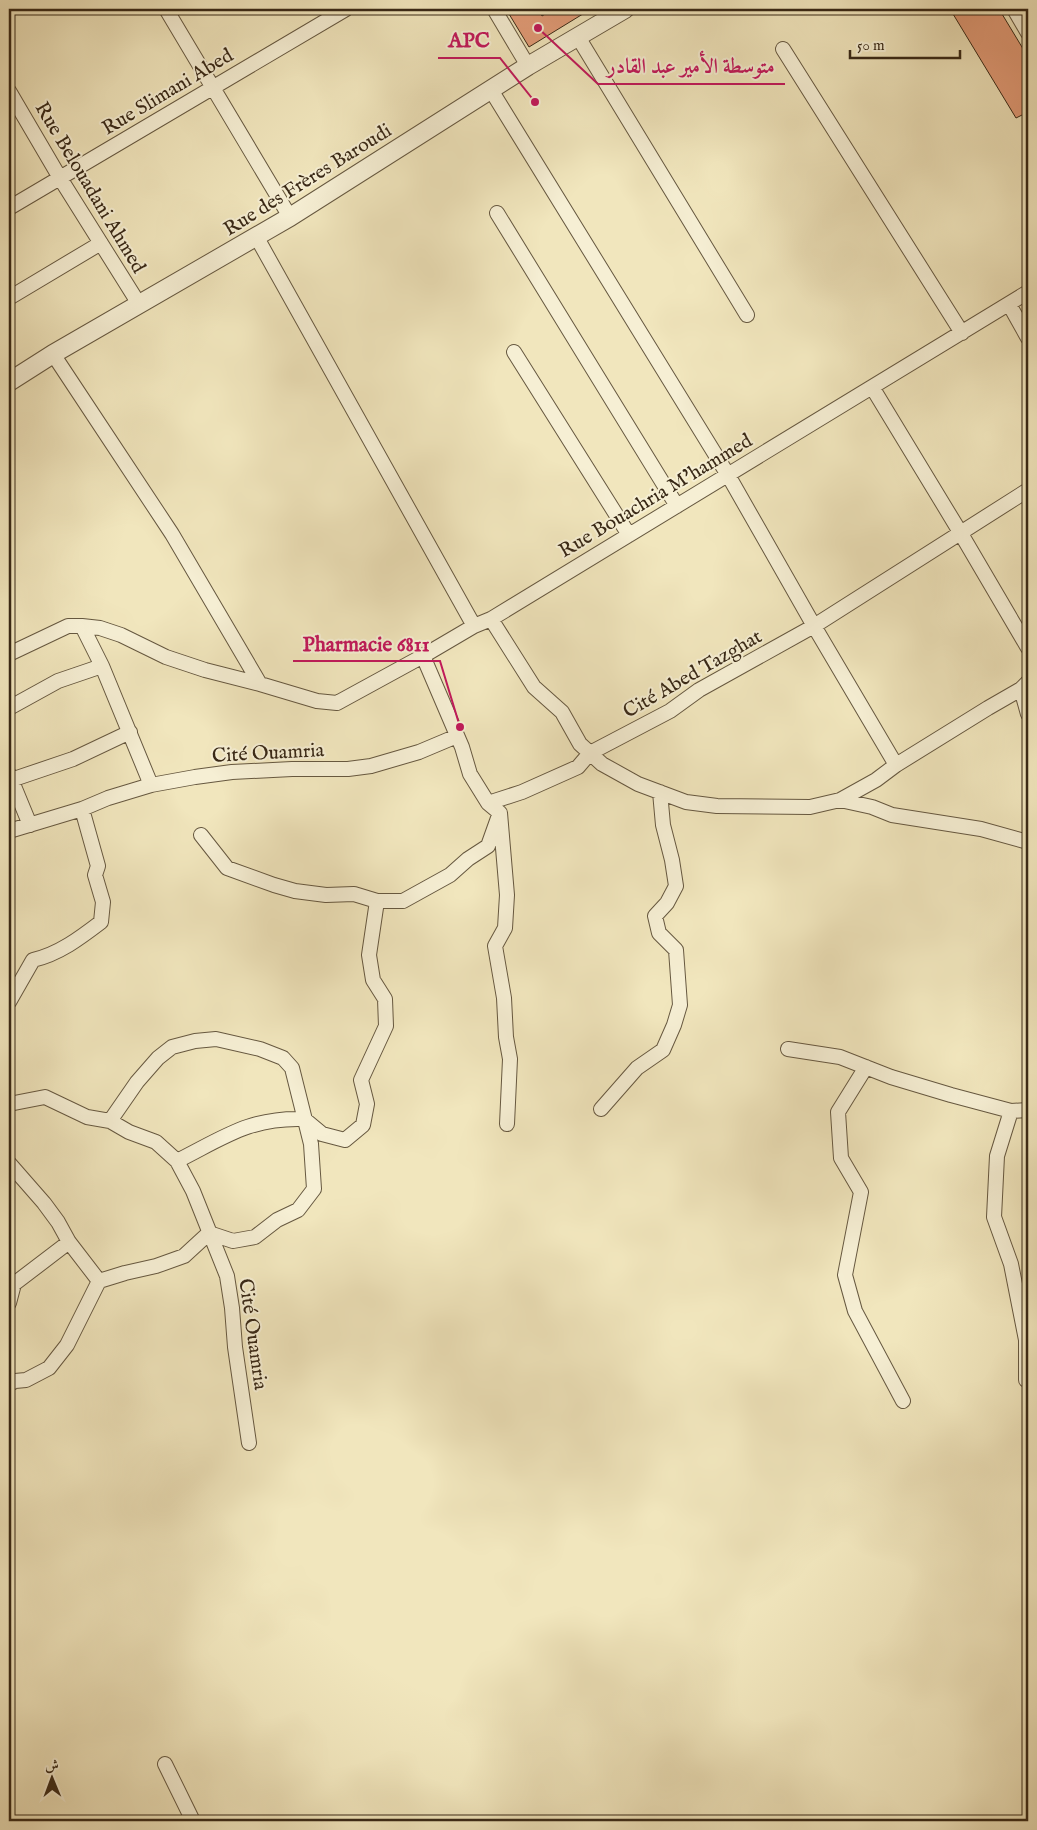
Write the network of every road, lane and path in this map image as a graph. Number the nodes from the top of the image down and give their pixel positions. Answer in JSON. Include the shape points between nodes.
{"nodes":[{"id":1,"x":166,"y":9,"type":"edge"},
{"id":2,"x":346,"y":9,"type":"edge"},
{"id":3,"x":494,"y":9,"type":"edge"},
{"id":4,"x":625,"y":9,"type":"edge"},
{"id":5,"x":1014,"y":9,"type":"edge"},
{"id":6,"x":1028,"y":33,"type":"edge"},
{"id":7,"x":578,"y":37,"type":"junction"},
{"id":8,"x":783,"y":49,"type":"dead end"},
{"id":9,"x":528,"y":66,"type":"junction"},
{"id":10,"x":214,"y":88,"type":"junction"},
{"id":11,"x":491,"y":90,"type":"junction"},
{"id":12,"x":9,"y":91,"type":"edge"},
{"id":13,"x":60,"y":178,"type":"junction"},
{"id":14,"x":9,"y":208,"type":"edge"},
{"id":15,"x":497,"y":213,"type":"dead end"},
{"id":16,"x":290,"y":217,"type":"junction"},
{"id":17,"x":256,"y":236,"type":"junction"},
{"id":18,"x":100,"y":242,"type":"junction"},
{"id":19,"x":1028,"y":292,"type":"edge"},
{"id":20,"x":9,"y":298,"type":"edge"},
{"id":21,"x":139,"y":304,"type":"junction"},
{"id":22,"x":1009,"y":304,"type":"junction"},
{"id":23,"x":747,"y":314,"type":"dead end"},
{"id":24,"x":962,"y":333,"type":"junction"},
{"id":25,"x":1028,"y":338,"type":"edge"},
{"id":26,"x":514,"y":352,"type":"dead end"},
{"id":27,"x":54,"y":354,"type":"junction"},
{"id":28,"x":9,"y":382,"type":"edge"},
{"id":29,"x":872,"y":387,"type":"junction"},
{"id":30,"x":728,"y":475,"type":"junction"},
{"id":31,"x":1028,"y":490,"type":"edge"},
{"id":32,"x":677,"y":506,"type":"junction"},
{"id":33,"x":960,"y":532,"type":"junction"},
{"id":34,"x":629,"y":535,"type":"junction"},
{"id":35,"x":491,"y":619,"type":"junction"},
{"id":36,"x":82,"y":626,"type":"junction"},
{"id":37,"x":474,"y":626,"type":"junction"},
{"id":38,"x":814,"y":626,"type":"junction"},
{"id":39,"x":1028,"y":648,"type":"edge"},
{"id":40,"x":9,"y":654,"type":"edge"},
{"id":41,"x":423,"y":656,"type":"junction"},
{"id":42,"x":102,"y":666,"type":"junction"},
{"id":43,"x":260,"y":684,"type":"junction"},
{"id":44,"x":1025,"y":686,"type":"edge"},
{"id":45,"x":9,"y":708,"type":"edge"},
{"id":46,"x":1028,"y":714,"type":"edge"},
{"id":47,"x":130,"y":732,"type":"junction"},
{"id":48,"x":457,"y":736,"type":"junction"},
{"id":49,"x":590,"y":753,"type":"junction"},
{"id":50,"x":896,"y":765,"type":"junction"},
{"id":51,"x":10,"y":777,"type":"edge"},
{"id":52,"x":151,"y":785,"type":"junction"},
{"id":53,"x":660,"y":792,"type":"junction"},
{"id":54,"x":840,"y":800,"type":"junction"},
{"id":55,"x":488,"y":803,"type":"junction"},
{"id":56,"x":82,"y":809,"type":"junction"},
{"id":57,"x":500,"y":813,"type":"junction"},
{"id":58,"x":30,"y":825,"type":"junction"},
{"id":59,"x":9,"y":831,"type":"edge"},
{"id":60,"x":201,"y":835,"type":"dead end"},
{"id":61,"x":1028,"y":842,"type":"edge"},
{"id":62,"x":377,"y":901,"type":"junction"},
{"id":63,"x":9,"y":1002,"type":"edge"},
{"id":64,"x":788,"y":1049,"type":"dead end"},
{"id":65,"x":866,"y":1067,"type":"junction"},
{"id":66,"x":9,"y":1104,"type":"edge"},
{"id":67,"x":601,"y":1109,"type":"dead end"},
{"id":68,"x":1028,"y":1110,"type":"edge"},
{"id":69,"x":1011,"y":1111,"type":"junction"},
{"id":70,"x":304,"y":1119,"type":"junction"},
{"id":71,"x":110,"y":1121,"type":"junction"},
{"id":72,"x":507,"y":1124,"type":"dead end"},
{"id":73,"x":177,"y":1161,"type":"junction"},
{"id":74,"x":9,"y":1163,"type":"edge"},
{"id":75,"x":209,"y":1233,"type":"junction"},
{"id":76,"x":69,"y":1242,"type":"junction"},
{"id":77,"x":99,"y":1281,"type":"junction"},
{"id":78,"x":9,"y":1303,"type":"edge"},
{"id":79,"x":1026,"y":1380,"type":"dead end"},
{"id":80,"x":9,"y":1384,"type":"edge"},
{"id":81,"x":903,"y":1401,"type":"dead end"},
{"id":82,"x":249,"y":1443,"type":"dead end"},
{"id":83,"x":165,"y":1764,"type":"dead end"},
{"id":84,"x":193,"y":1821,"type":"edge"}],
"edges":[{"from":1,"to":10,"type":"street"},
{"from":2,"to":10,"type":"street","name":"Rue Slimani Abed"},
{"from":3,"to":9,"type":"street"},
{"from":4,"to":7,"type":"street","name":"Rue des Frères Baroudi"},
{"from":5,"to":6,"type":"street"},
{"from":7,"to":9,"type":"street","name":"Rue des Frères Baroudi"},
{"from":7,"to":23,"type":"street"},
{"from":8,"to":24,"type":"street"},
{"from":9,"to":11,"type":"street","name":"Rue des Frères Baroudi"},
{"from":10,"to":13,"type":"street","name":"Rue Slimani Abed"},
{"from":10,"to":16,"type":"street"},
{"from":11,"to":16,"type":"street","name":"Rue des Frères Baroudi"},
{"from":11,"to":30,"type":"street"},
{"from":12,"to":13,"type":"street","name":"Rue Belouadani Ahmed"},
{"from":13,"to":14,"type":"street","name":"Rue Slimani Abed"},
{"from":13,"to":18,"type":"street","name":"Rue Belouadani Ahmed"},
{"from":15,"to":32,"type":"street"},
{"from":16,"to":17,"type":"street","name":"Rue des Frères Baroudi"},
{"from":17,"to":21,"type":"street","name":"Rue des Frères Baroudi"},
{"from":17,"to":37,"type":"street"},
{"from":18,"to":20,"type":"street"},
{"from":18,"to":21,"type":"street","name":"Rue Belouadani Ahmed"},
{"from":19,"to":22,"type":"street","name":"Rue Bouachria M'hammed"},
{"from":21,"to":27,"type":"street","name":"Rue des Frères Baroudi"},
{"from":22,"to":24,"type":"street","name":"Rue Bouachria M'hammed"},
{"from":22,"to":25,"type":"street"},
{"from":24,"to":29,"type":"street","name":"Rue Bouachria M'hammed"},
{"from":26,"to":34,"type":"street"},
{"from":27,"to":28,"type":"street","name":"Rue des Frères Baroudi"},
{"from":27,"to":43,"type":"street","via":[[172,534]]},
{"from":29,"to":30,"type":"street","name":"Rue Bouachria M'hammed"},
{"from":29,"to":33,"type":"street"},
{"from":30,"to":32,"type":"street","name":"Rue Bouachria M'hammed"},
{"from":30,"to":38,"type":"street"},
{"from":31,"to":33,"type":"street","name":"Cité Abed Tazghat"},
{"from":32,"to":34,"type":"street","name":"Rue Bouachria M'hammed"},
{"from":33,"to":38,"type":"street","name":"Cité Abed Tazghat"},
{"from":33,"to":39,"type":"street"},
{"from":34,"to":35,"type":"street","name":"Rue Bouachria M'hammed"},
{"from":35,"to":37,"type":"street","name":"Rue Bouachria M'hammed"},
{"from":35,"to":49,"type":"street","via":[[534,687],[562,712],[580,744]]},
{"from":36,"to":40,"type":"street","via":[[68,626]]},
{"from":36,"to":42,"type":"street"},
{"from":36,"to":43,"type":"street","name":"Rue Bouachria M'hammed","via":[[100,628],[166,657]]},
{"from":37,"to":41,"type":"street","name":"Rue Bouachria M'hammed"},
{"from":38,"to":49,"type":"street","name":"Cité Abed Tazghat","via":[[700,690],[670,712]]},
{"from":38,"to":50,"type":"street"},
{"from":41,"to":43,"type":"street","name":"Rue Bouachria M'hammed","via":[[337,703],[317,701]]},
{"from":41,"to":48,"type":"street"},
{"from":42,"to":45,"type":"street","via":[[58,681]]},
{"from":42,"to":47,"type":"street"},
{"from":44,"to":46,"type":"street"},
{"from":44,"to":50,"type":"street"},
{"from":47,"to":51,"type":"street","via":[[73,759]]},
{"from":47,"to":52,"type":"street"},
{"from":48,"to":52,"type":"street","name":"Cité Ouamria","via":[[419,752],[371,766],[232,772]]},
{"from":48,"to":55,"type":"street","via":[[470,774]]},
{"from":49,"to":53,"type":"street","via":[[602,764]]},
{"from":49,"to":55,"type":"street","name":"Cité Abed Tazghat","via":[[578,767],[557,778]]},
{"from":50,"to":54,"type":"street"},
{"from":51,"to":58,"type":"street"},
{"from":52,"to":56,"type":"street","name":"Cité Ouamria"},
{"from":53,"to":54,"type":"street","via":[[686,802],[733,807],[810,807]]},
{"from":53,"to":67,"type":"street","via":[[663,825],[676,886],[667,904],[655,916],[659,933],[676,950],[680,1005],[663,1050],[637,1068]]},
{"from":54,"to":61,"type":"street","via":[[892,815],[981,829]]},
{"from":55,"to":57,"type":"street"},
{"from":56,"to":58,"type":"street","name":"Cité Ouamria"},
{"from":56,"to":63,"type":"street","via":[[98,866],[95,875],[103,902],[101,922],[48,957],[33,960]]},
{"from":57,"to":62,"type":"street","via":[[488,846],[450,875],[403,900]]},
{"from":57,"to":72,"type":"street","via":[[507,894],[505,928],[495,946],[510,1059]]},
{"from":58,"to":59,"type":"street","name":"Cité Ouamria"},
{"from":60,"to":62,"type":"street","via":[[227,868],[250,877],[295,891],[354,894]]},
{"from":62,"to":70,"type":"street","via":[[368,955],[373,980],[385,1000],[386,1026],[361,1080],[367,1104],[363,1125],[345,1140],[322,1134]]},
{"from":64,"to":65,"type":"street","via":[[840,1056]]},
{"from":65,"to":69,"type":"street"},
{"from":65,"to":81,"type":"street","via":[[838,1112],[842,1158],[861,1192],[846,1275],[855,1311]]},
{"from":66,"to":71,"type":"street","name":"Cité Ouamria","via":[[45,1098],[87,1117]]},
{"from":68,"to":69,"type":"street"},
{"from":69,"to":79,"type":"street","via":[[997,1156],[994,1217],[1012,1264],[1026,1340]]},
{"from":70,"to":71,"type":"street","via":[[292,1068],[283,1058],[216,1039],[172,1047],[137,1082]]},
{"from":70,"to":73,"type":"street","via":[[261,1122],[232,1132]]},
{"from":70,"to":75,"type":"street","via":[[311,1144],[314,1189],[298,1210],[255,1237],[233,1242]]},
{"from":71,"to":73,"type":"street","name":"Cité Ouamria","via":[[156,1142]]},
{"from":73,"to":75,"type":"street","name":"Cité Ouamria"},
{"from":74,"to":76,"type":"street","via":[[58,1222]]},
{"from":75,"to":77,"type":"street","via":[[184,1256]]},
{"from":75,"to":82,"type":"street","name":"Cité Ouamria","via":[[227,1276]]},
{"from":76,"to":77,"type":"street"},
{"from":76,"to":78,"type":"street","via":[[14,1284]]},
{"from":77,"to":80,"type":"street","via":[[67,1345],[49,1368],[26,1380]]},
{"from":83,"to":84,"type":"street"}]}
